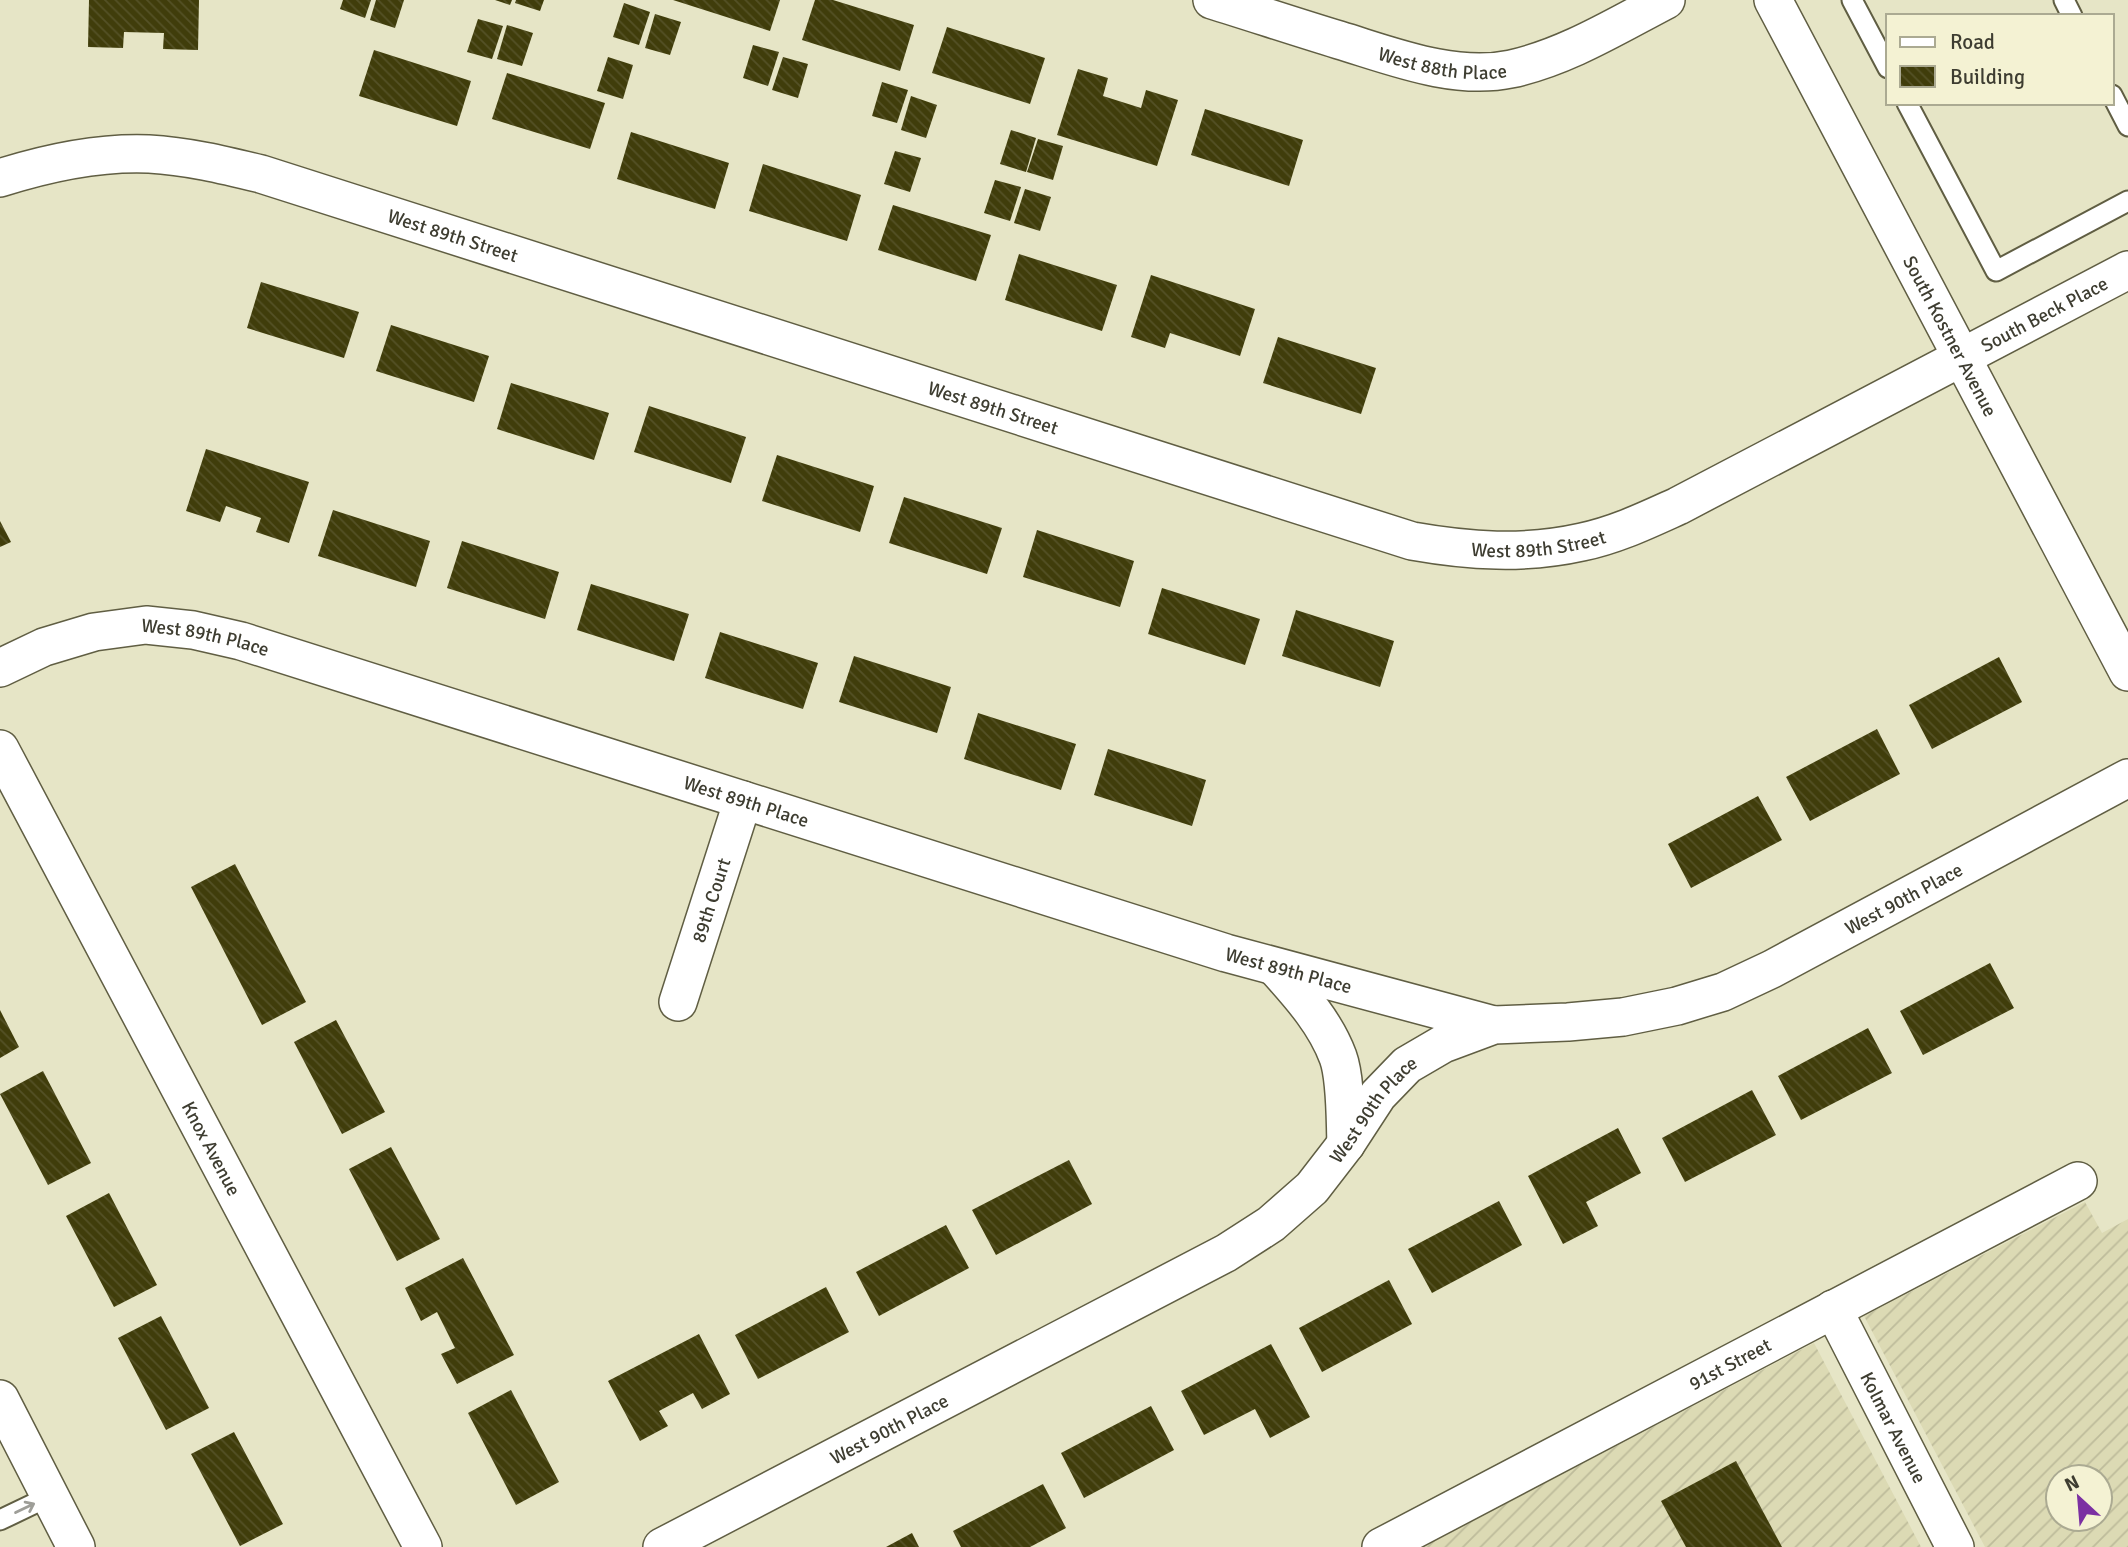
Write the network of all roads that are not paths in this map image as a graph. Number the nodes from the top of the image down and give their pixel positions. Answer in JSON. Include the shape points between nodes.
{"nodes":[{"id":1,"x":1212,"y":0,"type":"edge"},
{"id":2,"x":1666,"y":0,"type":"edge"},
{"id":3,"x":1773,"y":0,"type":"edge"},
{"id":4,"x":1852,"y":0,"type":"edge"},
{"id":5,"x":1886,"y":64,"type":"edge"},
{"id":6,"x":2114,"y":99,"type":"edge"},
{"id":7,"x":1908,"y":105,"type":"edge"},
{"id":8,"x":2128,"y":126,"type":"edge"},
{"id":9,"x":0,"y":178,"type":"edge"},
{"id":10,"x":2128,"y":201,"type":"edge"},
{"id":11,"x":2128,"y":270,"type":"edge"},
{"id":12,"x":1960,"y":357,"type":"junction"},
{"id":13,"x":0,"y":668,"type":"edge"},
{"id":14,"x":2128,"y":672,"type":"edge"},
{"id":15,"x":0,"y":750,"type":"edge"},
{"id":16,"x":2128,"y":778,"type":"edge"},
{"id":17,"x":743,"y":800,"type":"junction"},
{"id":18,"x":1276,"y":968,"type":"junction"},
{"id":19,"x":678,"y":1002,"type":"dead end"},
{"id":20,"x":1493,"y":1025,"type":"junction"},
{"id":21,"x":1346,"y":1144,"type":"junction"},
{"id":22,"x":2078,"y":1181,"type":"dead end"},
{"id":23,"x":1833,"y":1309,"type":"junction"},
{"id":24,"x":4,"y":1415,"type":"edge"},
{"id":25,"x":50,"y":1496,"type":"junction"},
{"id":26,"x":0,"y":1520,"type":"edge"},
{"id":27,"x":76,"y":1547,"type":"edge"},
{"id":28,"x":423,"y":1547,"type":"edge"},
{"id":29,"x":662,"y":1547,"type":"edge"},
{"id":30,"x":1381,"y":1547,"type":"edge"},
{"id":31,"x":1955,"y":1547,"type":"edge"}],
"edges":[{"from":1,"to":2,"type":"street","name":"West 88th Place","via":[[1423,66],[1468,71],[1508,70],[1541,60]]},
{"from":3,"to":12,"type":"street","name":"South Kostner Avenue"},
{"from":4,"to":5,"type":"lane"},
{"from":6,"to":8,"type":"lane"},
{"from":7,"to":10,"type":"lane","via":[[1996,271]]},
{"from":9,"to":12,"type":"street","name":"West 89th Street","via":[[88,157],[149,154],[261,174],[1412,541],[1461,549],[1521,550],[1582,542],[1628,528]]},
{"from":11,"to":12,"type":"street","name":"South Beck Place"},
{"from":12,"to":14,"type":"street","name":"South Kostner Avenue"},
{"from":13,"to":17,"type":"street","name":"West 89th Place","via":[[44,647],[94,632],[146,625],[192,630],[241,640]]},
{"from":15,"to":28,"type":"street","name":"Knox Avenue"},
{"from":16,"to":20,"type":"street","name":"West 90th Place","via":[[1723,992],[1623,1017]]},
{"from":17,"to":18,"type":"street","name":"West 89th Place"},
{"from":17,"to":19,"type":"street","name":"89th Court"},
{"from":18,"to":20,"type":"street","name":"West 89th Place"},
{"from":18,"to":21,"type":"street","via":[[1313,1010],[1338,1058]]},
{"from":20,"to":21,"type":"street","name":"West 90th Place","via":[[1443,1044],[1407,1065],[1378,1095]]},
{"from":21,"to":29,"type":"street","name":"West 90th Place","via":[[1312,1188],[1271,1224],[1226,1253]]},
{"from":22,"to":23,"type":"street","name":"91st Street"},
{"from":23,"to":30,"type":"street","name":"91st Street"},
{"from":23,"to":31,"type":"street","name":"Kolmar Avenue"},
{"from":24,"to":25,"type":"street"},
{"from":26,"to":25,"type":"lane","one_way":true},
{"from":25,"to":27,"type":"street"}]}
